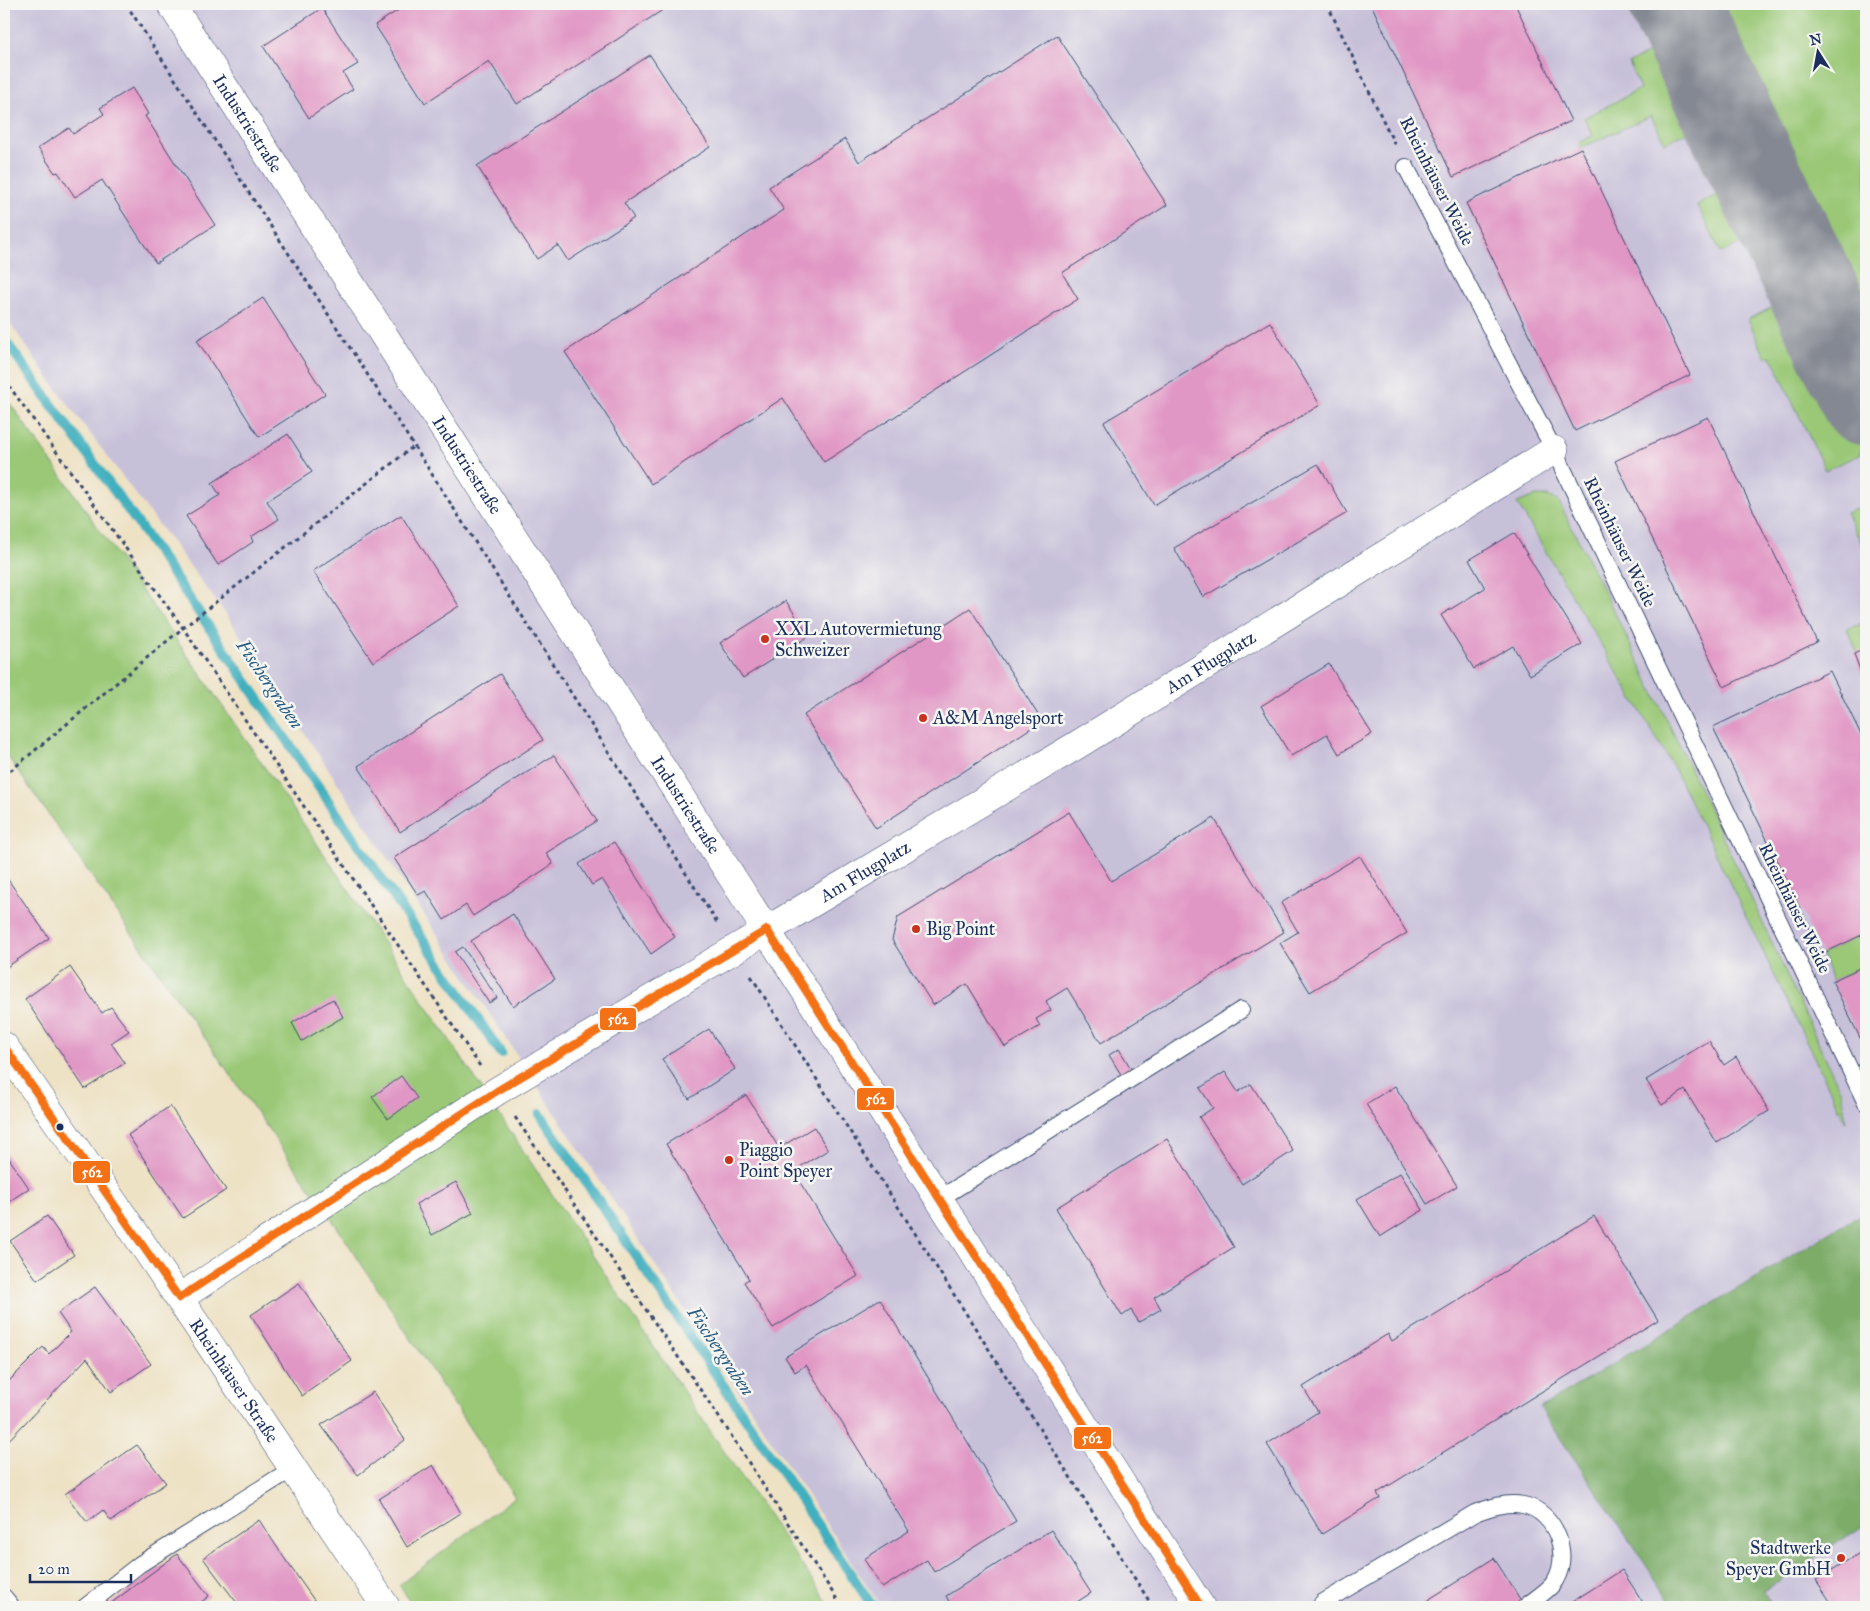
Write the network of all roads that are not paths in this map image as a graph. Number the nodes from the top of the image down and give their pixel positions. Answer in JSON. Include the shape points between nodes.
{"nodes":[{"id":1,"x":171,"y":4,"type":"edge"},
{"id":2,"x":1406,"y":167,"type":"road end"},
{"id":3,"x":1554,"y":450,"type":"junction"},
{"id":4,"x":767,"y":930,"type":"junction"},
{"id":5,"x":1241,"y":1010,"type":"dead end"},
{"id":6,"x":4,"y":1046,"type":"edge"},
{"id":7,"x":1866,"y":1103,"type":"edge"},
{"id":8,"x":939,"y":1199,"type":"junction"},
{"id":9,"x":179,"y":1298,"type":"junction"},
{"id":10,"x":292,"y":1469,"type":"junction"},
{"id":11,"x":4,"y":1597,"type":"edge"},
{"id":12,"x":12,"y":1607,"type":"edge"},
{"id":13,"x":85,"y":1607,"type":"edge"},
{"id":14,"x":386,"y":1607,"type":"edge"},
{"id":15,"x":1201,"y":1607,"type":"edge"},
{"id":16,"x":1324,"y":1607,"type":"edge"},
{"id":17,"x":1525,"y":1607,"type":"edge"}],
"edges":[{"from":1,"to":4,"type":"street","name":"Industriestraße"},
{"from":2,"to":3,"type":"lane","name":"Rheinhäuser Weide"},
{"from":3,"to":4,"type":"street","name":"Am Flugplatz","via":[[1077,745]]},
{"from":3,"to":7,"type":"lane","name":"Rheinhäuser Weide"},
{"from":4,"to":8,"type":"street","name":"Industriestraße"},
{"from":4,"to":9,"type":"street","name":"Am Flugplatz","via":[[497,1091]]},
{"from":5,"to":8,"type":"lane"},
{"from":6,"to":9,"type":"street","name":"Rheinhäuser Straße"},
{"from":8,"to":15,"type":"street","name":"Industriestraße"},
{"from":9,"to":10,"type":"street","name":"Rheinhäuser Straße"},
{"from":10,"to":13,"type":"lane","via":[[140,1564]]},
{"from":10,"to":14,"type":"street","name":"Rheinhäuser Straße"},
{"from":11,"to":12,"type":"lane"},
{"from":16,"to":17,"type":"lane","via":[[1322,1603],[1475,1513],[1510,1504],[1525,1505],[1549,1520],[1560,1543],[1561,1564],[1552,1584]]}]}
